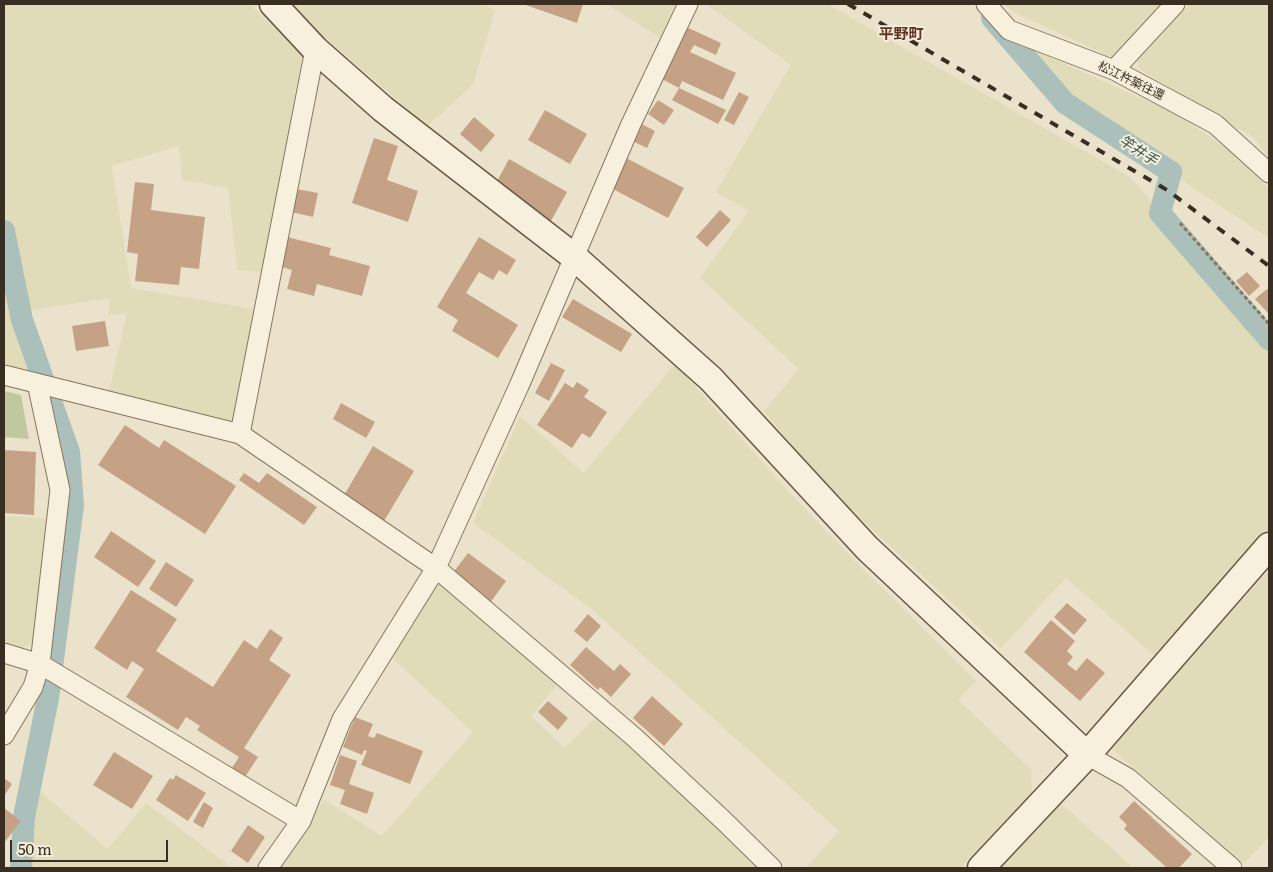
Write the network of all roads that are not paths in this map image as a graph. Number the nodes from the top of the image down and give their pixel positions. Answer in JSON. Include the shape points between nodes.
{"nodes":[{"id":1,"x":273,"y":4,"type":"edge"},
{"id":2,"x":688,"y":4,"type":"edge"},
{"id":3,"x":986,"y":4,"type":"edge"},
{"id":4,"x":1176,"y":4,"type":"edge"},
{"id":5,"x":315,"y":49,"type":"junction"},
{"id":6,"x":1114,"y":70,"type":"junction"},
{"id":7,"x":1269,"y":173,"type":"edge"},
{"id":8,"x":573,"y":256,"type":"junction"},
{"id":9,"x":4,"y":375,"type":"edge"},
{"id":10,"x":37,"y":383,"type":"junction"},
{"id":11,"x":240,"y":434,"type":"junction"},
{"id":12,"x":1269,"y":546,"type":"edge"},
{"id":13,"x":436,"y":568,"type":"junction"},
{"id":14,"x":4,"y":653,"type":"edge"},
{"id":15,"x":40,"y":664,"type":"junction"},
{"id":16,"x":4,"y":735,"type":"edge"},
{"id":17,"x":1087,"y":755,"type":"junction"},
{"id":18,"x":300,"y":821,"type":"junction"},
{"id":19,"x":268,"y":868,"type":"edge"},
{"id":20,"x":772,"y":868,"type":"edge"},
{"id":21,"x":980,"y":868,"type":"edge"},
{"id":22,"x":1232,"y":868,"type":"edge"}],
"edges":[{"from":1,"to":5,"type":"street"},
{"from":2,"to":8,"type":"street"},
{"from":3,"to":6,"type":"street","name":"松江杵築往還","via":[[1009,30]]},
{"from":4,"to":6,"type":"street"},
{"from":5,"to":8,"type":"street","via":[[384,108]]},
{"from":5,"to":11,"type":"street"},
{"from":6,"to":7,"type":"street","name":"松江杵築往還","via":[[1214,124]]},
{"from":8,"to":13,"type":"street","via":[[519,386]]},
{"from":8,"to":17,"type":"street","via":[[711,379],[867,548]]},
{"from":9,"to":10,"type":"street"},
{"from":10,"to":11,"type":"street"},
{"from":10,"to":15,"type":"street","via":[[60,490]]},
{"from":11,"to":13,"type":"street"},
{"from":12,"to":17,"type":"street"},
{"from":13,"to":18,"type":"street","via":[[342,719]]},
{"from":13,"to":20,"type":"street","via":[[634,737]]},
{"from":14,"to":15,"type":"street"},
{"from":15,"to":16,"type":"street","via":[[33,687]]},
{"from":15,"to":18,"type":"street"},
{"from":17,"to":21,"type":"street"},
{"from":17,"to":22,"type":"street","via":[[1128,778]]},
{"from":18,"to":19,"type":"street"}]}
